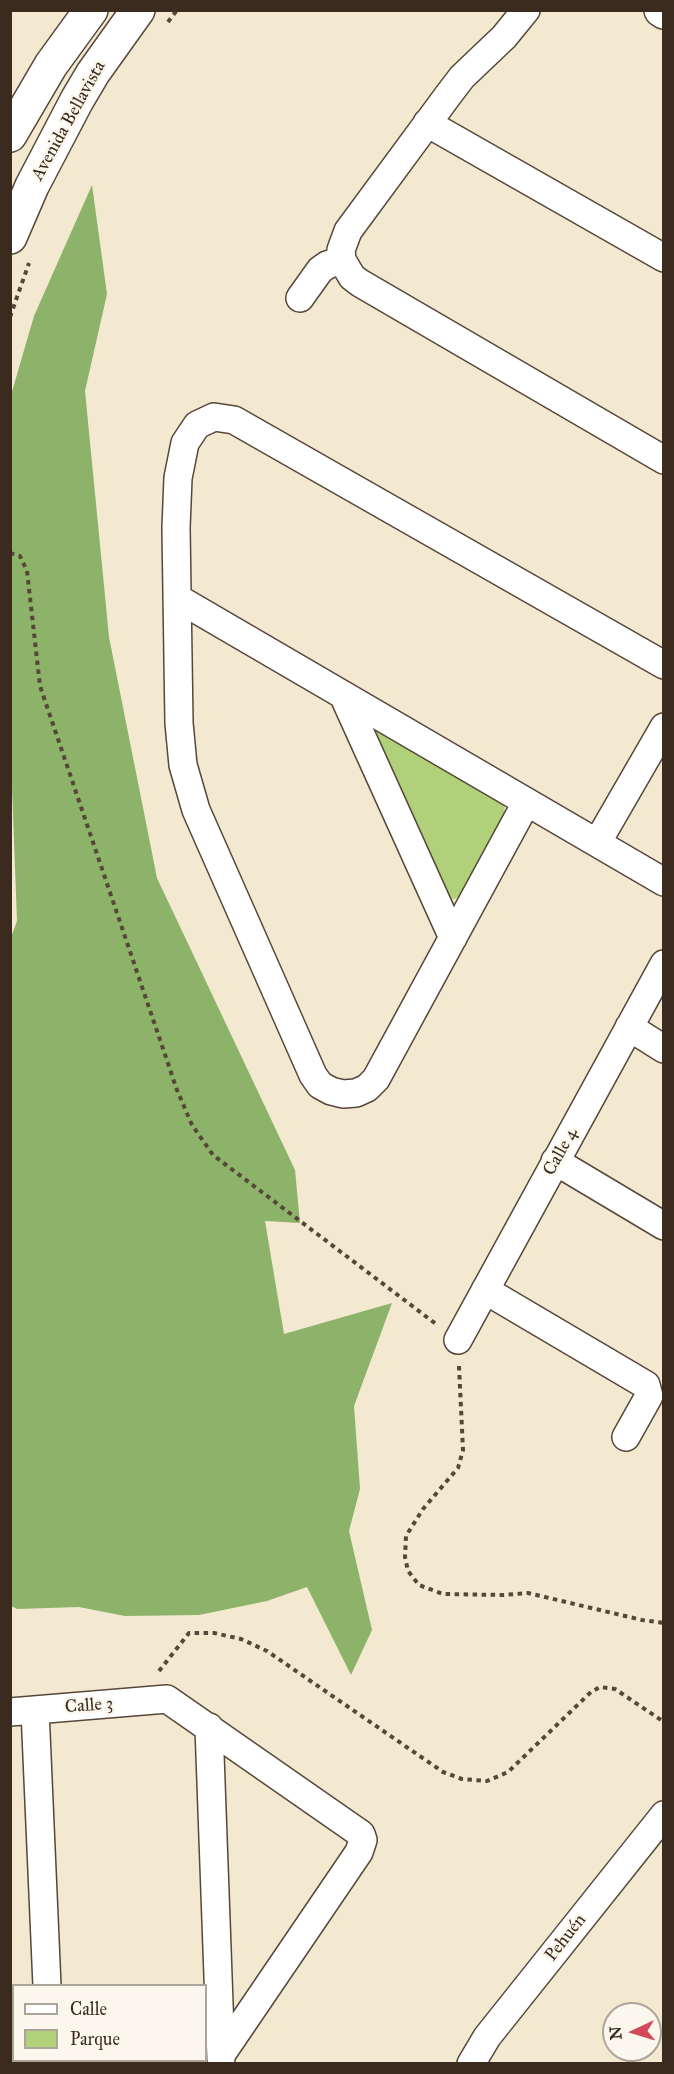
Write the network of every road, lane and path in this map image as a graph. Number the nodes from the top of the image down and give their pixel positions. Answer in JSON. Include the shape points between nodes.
{"nodes":[{"id":1,"x":91,"y":10,"type":"edge"},
{"id":2,"x":138,"y":10,"type":"edge"},
{"id":3,"x":526,"y":10,"type":"edge"},
{"id":4,"x":427,"y":123,"type":"junction"},
{"id":5,"x":10,"y":135,"type":"edge"},
{"id":6,"x":10,"y":237,"type":"edge"},
{"id":7,"x":663,"y":258,"type":"edge"},
{"id":8,"x":342,"y":260,"type":"junction"},
{"id":9,"x":300,"y":298,"type":"dead end"},
{"id":10,"x":663,"y":460,"type":"edge"},
{"id":11,"x":10,"y":553,"type":"edge"},
{"id":12,"x":177,"y":598,"type":"junction"},
{"id":13,"x":663,"y":665,"type":"edge"},
{"id":14,"x":344,"y":697,"type":"junction"},
{"id":15,"x":663,"y":727,"type":"edge"},
{"id":16,"x":526,"y":802,"type":"junction"},
{"id":17,"x":597,"y":843,"type":"junction"},
{"id":18,"x":663,"y":882,"type":"edge"},
{"id":19,"x":453,"y":938,"type":"junction"},
{"id":20,"x":663,"y":964,"type":"edge"},
{"id":21,"x":629,"y":1027,"type":"junction"},
{"id":22,"x":663,"y":1049,"type":"edge"},
{"id":23,"x":555,"y":1161,"type":"junction"},
{"id":24,"x":663,"y":1226,"type":"edge"},
{"id":25,"x":485,"y":1290,"type":"junction"},
{"id":26,"x":458,"y":1340,"type":"junction"},
{"id":27,"x":626,"y":1437,"type":"dead end"},
{"id":28,"x":663,"y":1623,"type":"edge"},
{"id":29,"x":133,"y":1702,"type":"junction"},
{"id":30,"x":23,"y":1711,"type":"edge"},
{"id":31,"x":663,"y":1722,"type":"edge"},
{"id":32,"x":209,"y":1727,"type":"junction"},
{"id":33,"x":663,"y":1815,"type":"edge"},
{"id":34,"x":47,"y":1984,"type":"edge"},
{"id":35,"x":222,"y":2059,"type":"edge"},
{"id":36,"x":471,"y":2064,"type":"edge"}],
"edges":[{"from":1,"to":5,"type":"street","via":[[51,65]]},
{"from":2,"to":6,"type":"street","name":"Avenida Bellavista","via":[[71,110]]},
{"from":3,"to":4,"type":"street","via":[[462,77]]},
{"from":4,"to":7,"type":"street"},
{"from":4,"to":8,"type":"street","via":[[348,231],[341,250]]},
{"from":8,"to":9,"type":"street","via":[[320,270]]},
{"from":8,"to":10,"type":"street","via":[[360,283]]},
{"from":11,"to":26,"type":"path","via":[[20,556],[27,572],[40,686],[192,1125],[213,1155]]},
{"from":12,"to":13,"type":"street","via":[[178,478],[185,443],[196,425],[225,417]]},
{"from":12,"to":14,"type":"street"},
{"from":12,"to":19,"type":"street","via":[[180,744],[188,788],[320,1085],[349,1094],[367,1088],[376,1079]]},
{"from":14,"to":16,"type":"street"},
{"from":14,"to":19,"type":"street"},
{"from":15,"to":17,"type":"street"},
{"from":16,"to":17,"type":"street"},
{"from":16,"to":19,"type":"street"},
{"from":17,"to":18,"type":"street"},
{"from":20,"to":21,"type":"street","name":"Calle 4"},
{"from":21,"to":22,"type":"street"},
{"from":21,"to":23,"type":"street","name":"Calle 4"},
{"from":23,"to":24,"type":"street"},
{"from":23,"to":25,"type":"street","name":"Calle 4"},
{"from":25,"to":26,"type":"street","name":"Calle 4"},
{"from":25,"to":27,"type":"street","via":[[646,1385],[649,1396]]},
{"from":26,"to":28,"type":"path","via":[[463,1450],[458,1468],[406,1536],[408,1571],[419,1585],[443,1594],[528,1593]]},
{"from":29,"to":30,"type":"street","name":"Calle 3"},
{"from":29,"to":31,"type":"path","via":[[189,1633],[214,1633],[241,1639],[267,1651],[443,1772],[462,1779],[487,1780],[508,1772],[600,1687],[615,1689]]},
{"from":29,"to":32,"type":"street","name":"Calle 3","via":[[167,1699]]},
{"from":30,"to":34,"type":"street"},
{"from":32,"to":35,"type":"street"},
{"from":32,"to":35,"type":"street","via":[[356,1829],[363,1840],[359,1852]]},
{"from":33,"to":36,"type":"street","name":"Pehuén","via":[[488,2037]]}]}
